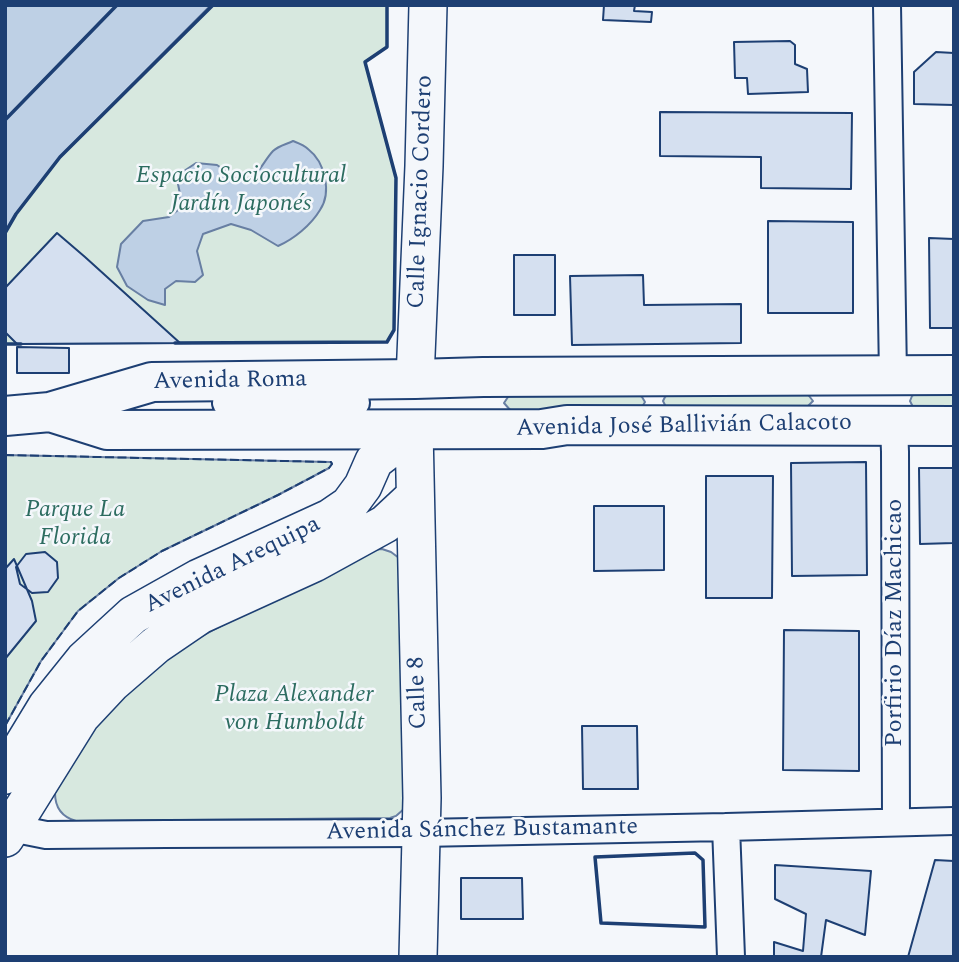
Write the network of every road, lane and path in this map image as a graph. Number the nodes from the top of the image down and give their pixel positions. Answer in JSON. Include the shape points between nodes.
{"nodes":[{"id":1,"x":428,"y":5,"type":"edge"},
{"id":2,"x":887,"y":5,"type":"edge"},
{"id":3,"x":954,"y":375,"type":"edge"},
{"id":4,"x":893,"y":376,"type":"junction"},
{"id":5,"x":415,"y":379,"type":"junction"},
{"id":6,"x":50,"y":412,"type":"junction"},
{"id":7,"x":5,"y":416,"type":"edge"},
{"id":8,"x":894,"y":426,"type":"junction"},
{"id":9,"x":954,"y":426,"type":"edge"},
{"id":10,"x":414,"y":430,"type":"junction"},
{"id":11,"x":415,"y":497,"type":"junction"},
{"id":12,"x":5,"y":775,"type":"edge"},
{"id":13,"x":896,"y":821,"type":"junction"},
{"id":14,"x":954,"y":821,"type":"edge"},
{"id":15,"x":726,"y":827,"type":"junction"},
{"id":16,"x":7,"y":830,"type":"edge"},
{"id":17,"x":421,"y":832,"type":"junction"},
{"id":18,"x":418,"y":957,"type":"edge"},
{"id":19,"x":731,"y":957,"type":"edge"}],
"edges":[{"from":1,"to":5,"type":"main road","name":"Calle Ignacio Cordero"},
{"from":2,"to":4,"type":"street"},
{"from":3,"to":4,"type":"main road","name":"Avenida José Ballivián Calacoto"},
{"from":4,"to":5,"type":"main road","name":"Avenida José Ballivián Calacoto"},
{"from":4,"to":8,"type":"main road"},
{"from":5,"to":6,"type":"main road","name":"Avenida Roma","via":[[152,382]]},
{"from":5,"to":10,"type":"main road"},
{"from":6,"to":7,"type":"main road","name":"Avenida Roma"},
{"from":6,"to":10,"type":"main road","name":"Avenida Roma","via":[[107,430]]},
{"from":8,"to":9,"type":"main road","name":"Avenida José Ballivián Calacoto"},
{"from":8,"to":10,"type":"main road","name":"Avenida José Ballivián Calacoto","via":[[567,425]]},
{"from":8,"to":13,"type":"street","name":"Porfirio Díaz Machicao"},
{"from":10,"to":11,"type":"main road","name":"Calle 8"},
{"from":10,"to":12,"type":"main road","name":"Avenida Arequipa","via":[[374,461],[349,505],[330,518],[199,578],[133,615],[85,660],[47,706]]},
{"from":11,"to":16,"type":"main road","name":"Avenida Arequipa","via":[[385,524],[314,563],[200,615],[156,645],[81,716]]},
{"from":11,"to":17,"type":"main road","name":"Calle 8"},
{"from":13,"to":14,"type":"street","name":"Avenida Sánchez Bustamante"},
{"from":13,"to":15,"type":"street","name":"Avenida Sánchez Bustamante"},
{"from":15,"to":17,"type":"street","name":"Avenida Sánchez Bustamante"},
{"from":15,"to":19,"type":"street"},
{"from":16,"to":17,"type":"street","name":"Avenida Sánchez Bustamante","via":[[46,835]]},
{"from":17,"to":18,"type":"main road","name":"Calle 8"}]}
